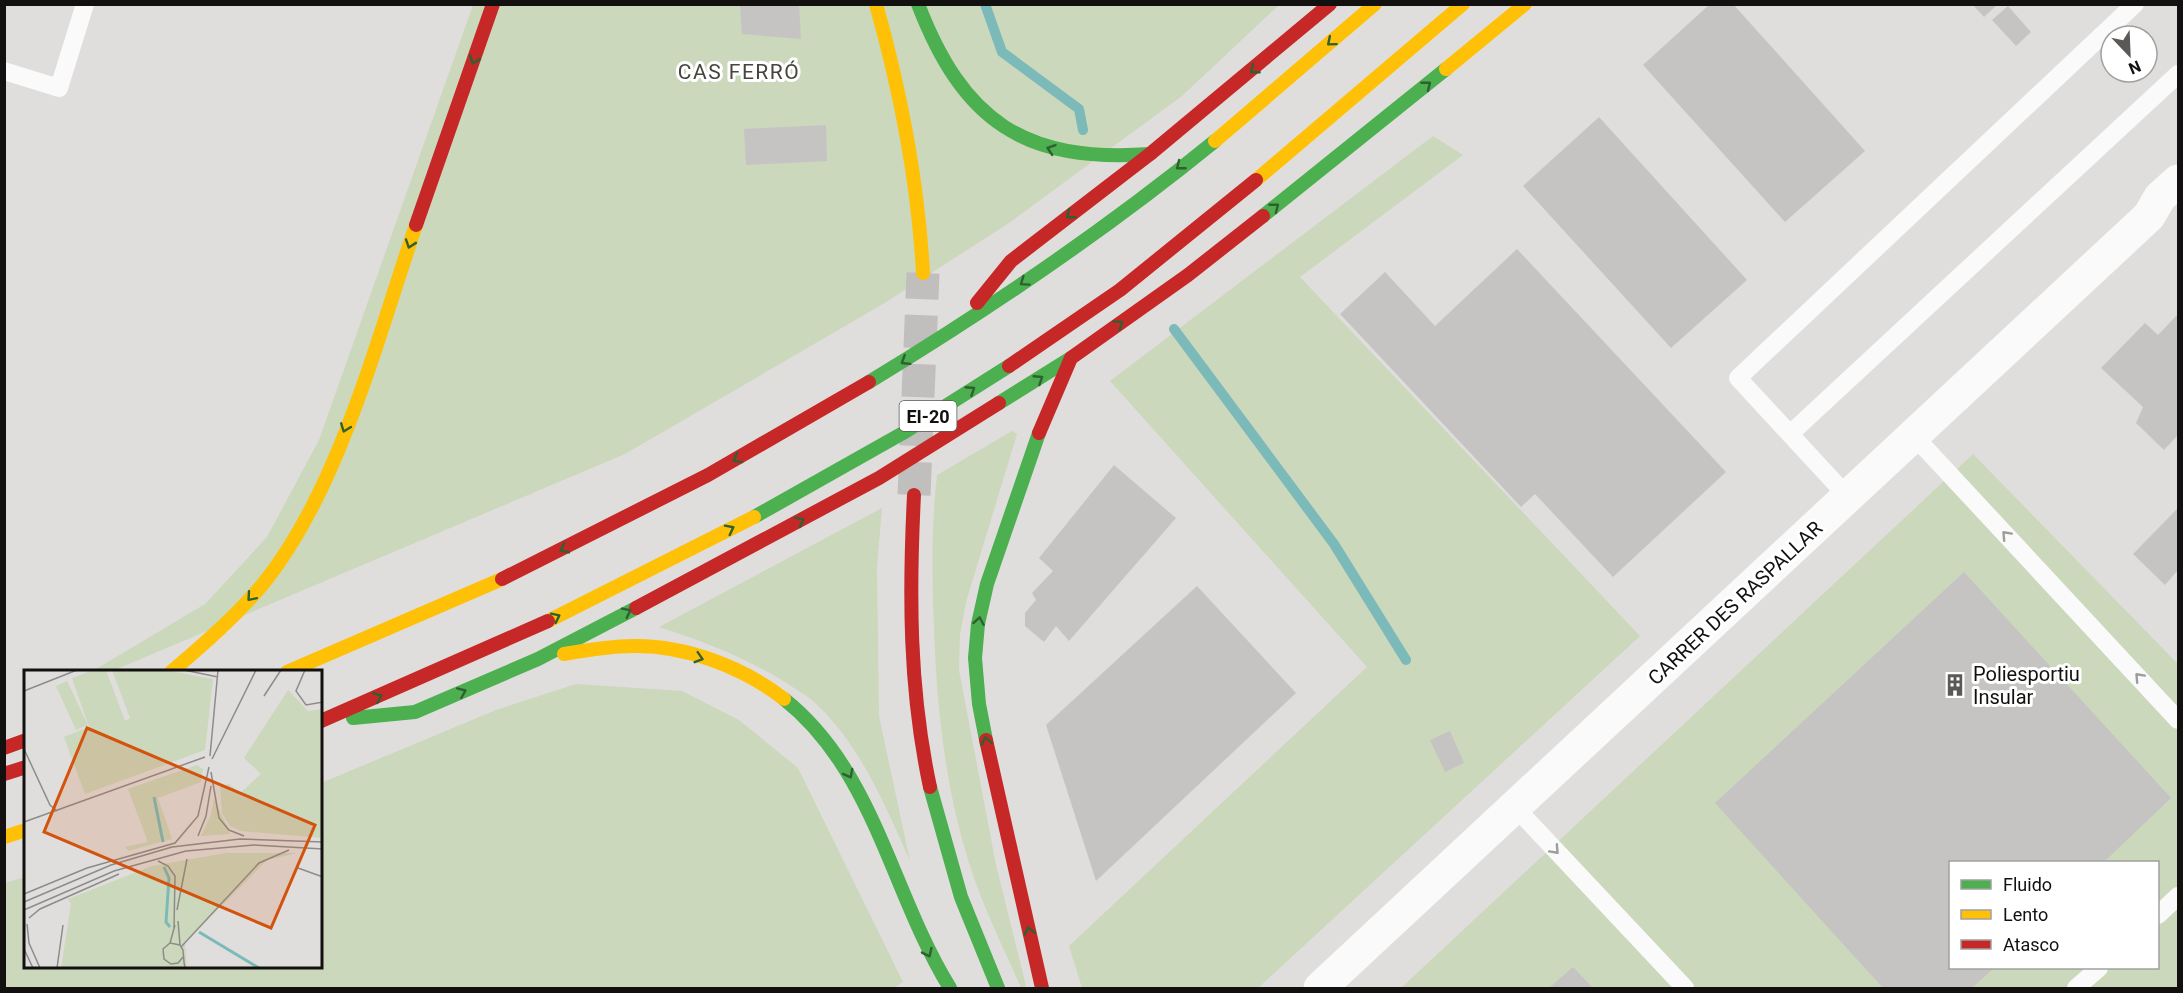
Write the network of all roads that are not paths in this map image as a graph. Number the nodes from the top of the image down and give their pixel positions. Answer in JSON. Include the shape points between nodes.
{"nodes":[{"id":1,"x":85,"y":4,"type":"edge"},
{"id":2,"x":494,"y":4,"type":"edge"},
{"id":3,"x":876,"y":4,"type":"edge"},
{"id":4,"x":918,"y":4,"type":"edge"},
{"id":5,"x":1330,"y":4,"type":"edge"},
{"id":6,"x":1375,"y":4,"type":"edge"},
{"id":7,"x":1463,"y":4,"type":"edge"},
{"id":8,"x":1525,"y":4,"type":"edge"},
{"id":9,"x":2136,"y":4,"type":"edge"},
{"id":10,"x":4,"y":71,"type":"edge"},
{"id":11,"x":2178,"y":74,"type":"edge"},
{"id":12,"x":1150,"y":154,"type":"junction"},
{"id":13,"x":2178,"y":181,"type":"edge"},
{"id":14,"x":2164,"y":217,"type":"edge"},
{"id":15,"x":923,"y":273,"type":"tunnel mouth"},
{"id":16,"x":955,"y":330,"type":"junction"},
{"id":17,"x":1071,"y":358,"type":"junction"},
{"id":18,"x":1790,"y":434,"type":"junction"},
{"id":19,"x":1914,"y":436,"type":"junction"},
{"id":20,"x":914,"y":495,"type":"tunnel mouth"},
{"id":21,"x":1848,"y":497,"type":"junction"},
{"id":22,"x":538,"y":658,"type":"junction"},
{"id":23,"x":173,"y":670,"type":"edge"},
{"id":24,"x":292,"y":670,"type":"edge"},
{"id":25,"x":2178,"y":720,"type":"edge"},
{"id":26,"x":322,"y":721,"type":"edge"},
{"id":27,"x":24,"y":741,"type":"edge"},
{"id":28,"x":4,"y":748,"type":"edge"},
{"id":29,"x":24,"y":768,"type":"edge"},
{"id":30,"x":4,"y":774,"type":"edge"},
{"id":31,"x":1515,"y":807,"type":"junction"},
{"id":32,"x":24,"y":831,"type":"edge"},
{"id":33,"x":4,"y":837,"type":"edge"},
{"id":34,"x":2178,"y":896,"type":"edge"},
{"id":35,"x":2159,"y":913,"type":"edge"},
{"id":36,"x":2099,"y":969,"type":"edge"},
{"id":37,"x":950,"y":988,"type":"edge"},
{"id":38,"x":998,"y":988,"type":"edge"},
{"id":39,"x":1042,"y":988,"type":"edge"},
{"id":40,"x":1320,"y":988,"type":"edge"},
{"id":41,"x":1684,"y":988,"type":"edge"},
{"id":42,"x":2076,"y":988,"type":"edge"}],
"edges":[{"from":1,"to":10,"type":"lane","via":[[59,88]]},
{"from":2,"to":23,"type":"main road","one_way":true,"via":[[324,484],[302,527],[264,582],[223,629]]},
{"from":3,"to":15,"type":"main road","via":[[898,80],[915,167]]},
{"from":12,"to":4,"type":"main road","one_way":true,"via":[[1081,157],[1051,150],[1015,134],[961,91],[939,59]]},
{"from":5,"to":12,"type":"main road","one_way":true},
{"from":6,"to":16,"type":"main road","one_way":true,"via":[[1263,100],[1103,227]]},
{"from":26,"to":7,"type":"main road","number":"EI-20","one_way":true,"via":[[452,665],[652,569],[778,503],[962,396],[1086,315],[1190,234]]},
{"from":17,"to":8,"type":"main road","one_way":true,"via":[[1233,240]]},
{"from":9,"to":18,"type":"lane","via":[[1738,378]]},
{"from":11,"to":18,"type":"lane"},
{"from":12,"to":16,"type":"main road","one_way":true,"via":[[1011,261]]},
{"from":13,"to":14,"type":"street","name":"CARRER DES RASPALLAR","via":[[2160,197]]},
{"from":14,"to":19,"type":"street","name":"CARRER DES RASPALLAR"},
{"from":16,"to":24,"type":"main road","one_way":true,"via":[[842,400],[616,523],[436,610]]},
{"from":22,"to":17,"type":"main road","one_way":true,"via":[[879,478]]},
{"from":39,"to":17,"type":"main road","one_way":true,"via":[[992,770],[975,658],[987,584],[1038,435]]},
{"from":18,"to":21,"type":"lane"},
{"from":19,"to":21,"type":"street","name":"CARRER DES RASPALLAR"},
{"from":25,"to":19,"type":"lane","one_way":true},
{"from":20,"to":38,"type":"main road","via":[[909,610],[914,693],[927,776],[951,872]]},
{"from":21,"to":31,"type":"street","name":"CARRER DES RASPALLAR"},
{"from":26,"to":22,"type":"main road","one_way":true,"via":[[415,712]]},
{"from":22,"to":37,"type":"main road","one_way":true,"via":[[643,646],[678,651],[760,682],[801,713],[837,753],[849,774],[914,925]]},
{"from":27,"to":28,"type":"main road"},
{"from":29,"to":30,"type":"main road"},
{"from":31,"to":40,"type":"street","name":"CARRER DES RASPALLAR"},
{"from":31,"to":41,"type":"lane","one_way":true},
{"from":32,"to":33,"type":"main road"},
{"from":34,"to":35,"type":"lane"},
{"from":36,"to":42,"type":"lane"}]}
